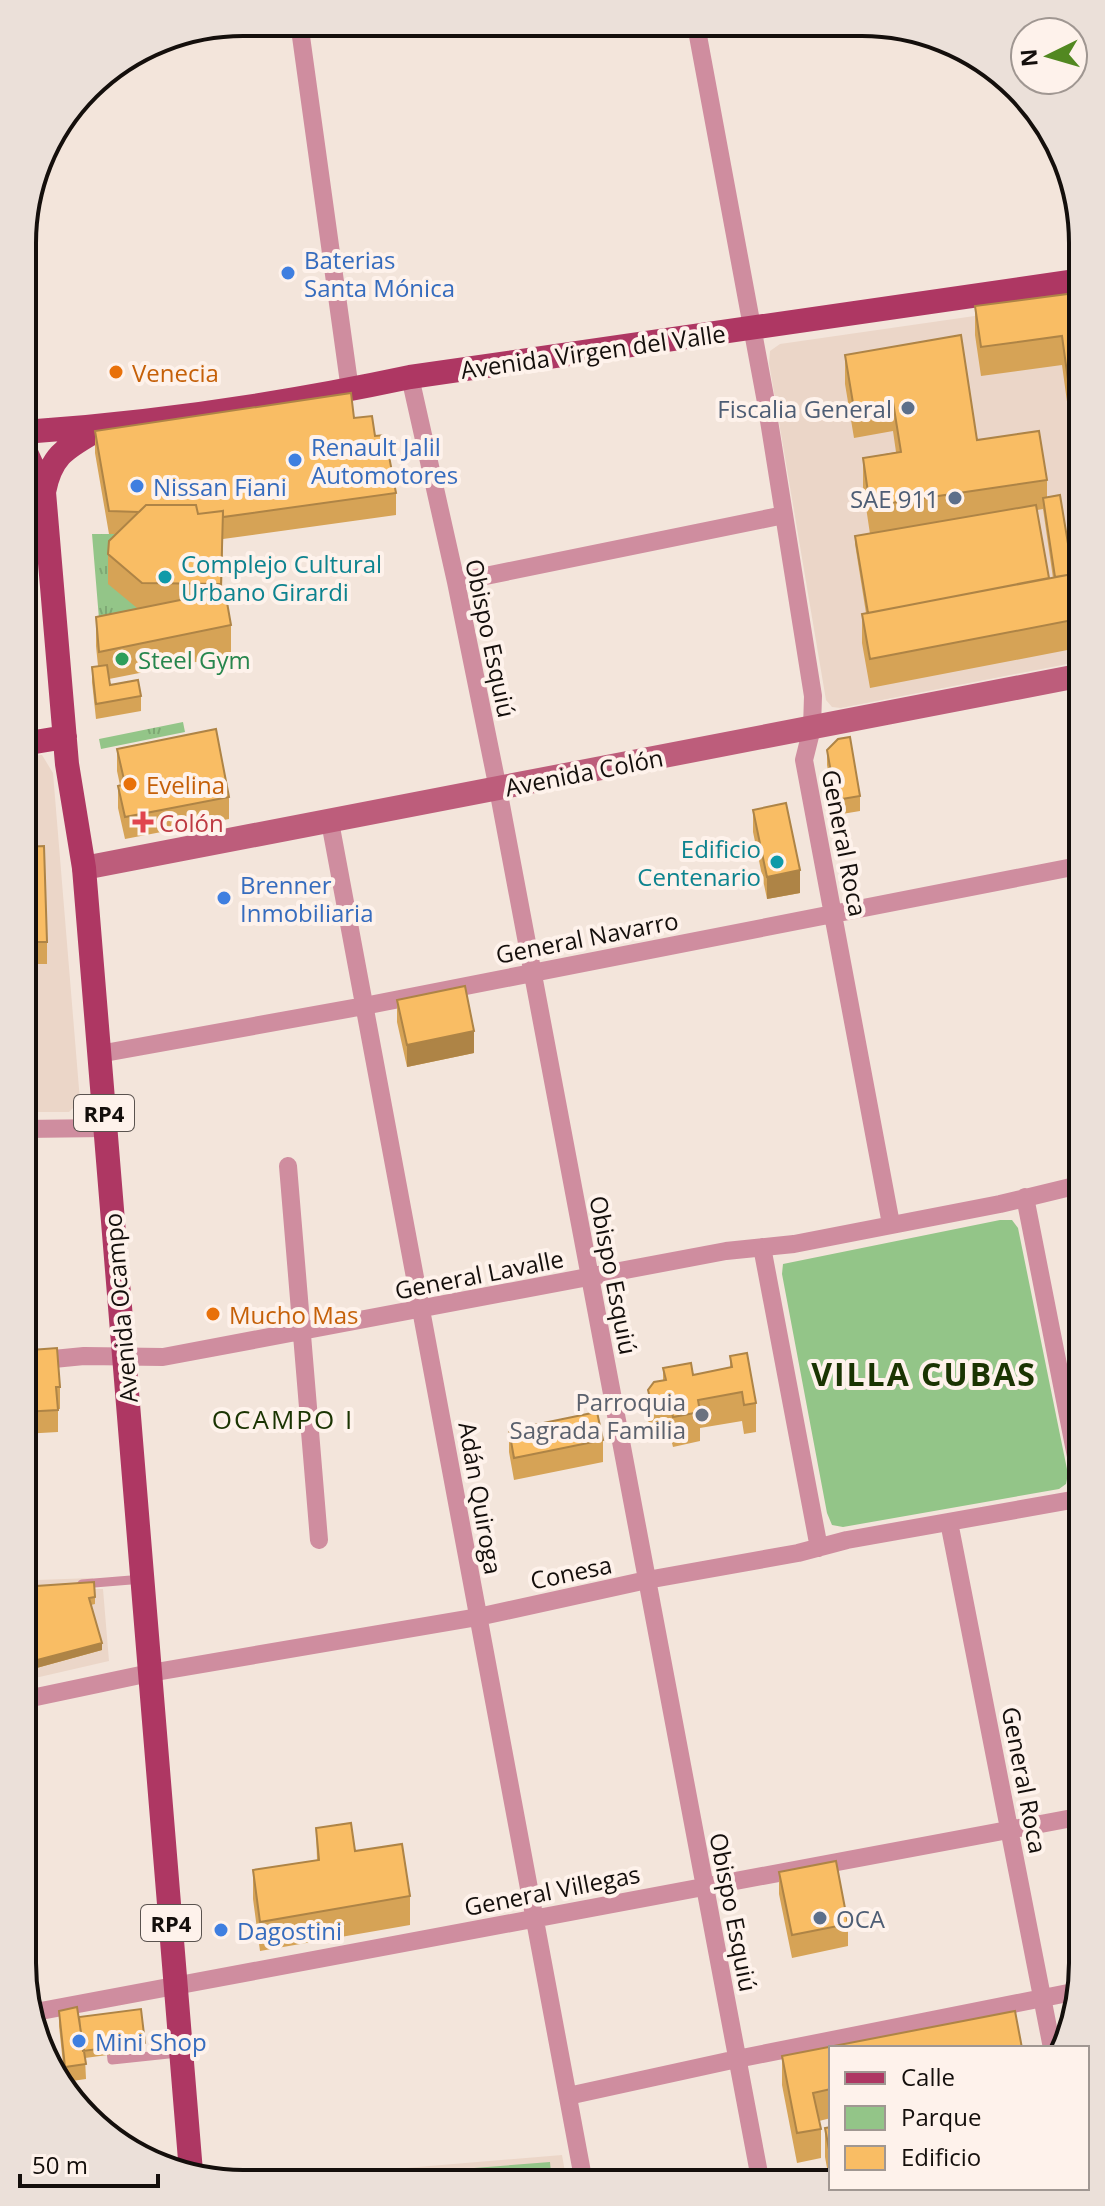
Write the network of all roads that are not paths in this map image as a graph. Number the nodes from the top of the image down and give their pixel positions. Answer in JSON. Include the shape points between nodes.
{"nodes":[{"id":1,"x":301,"y":36,"type":"edge"},
{"id":2,"x":698,"y":36,"type":"edge"},
{"id":3,"x":1069,"y":282,"type":"edge"},
{"id":4,"x":753,"y":328,"type":"junction"},
{"id":5,"x":410,"y":377,"type":"junction"},
{"id":6,"x":350,"y":390,"type":"junction"},
{"id":7,"x":103,"y":427,"type":"junction"},
{"id":8,"x":36,"y":431,"type":"edge"},
{"id":9,"x":36,"y":474,"type":"edge"},
{"id":10,"x":44,"y":492,"type":"junction"},
{"id":11,"x":784,"y":515,"type":"junction"},
{"id":12,"x":456,"y":582,"type":"junction"},
{"id":13,"x":1069,"y":678,"type":"edge"},
{"id":14,"x":812,"y":728,"type":"junction"},
{"id":15,"x":65,"y":737,"type":"junction"},
{"id":16,"x":36,"y":742,"type":"edge"},
{"id":17,"x":498,"y":789,"type":"junction"},
{"id":18,"x":330,"y":822,"type":"junction"},
{"id":19,"x":84,"y":868,"type":"junction"},
{"id":20,"x":1069,"y":868,"type":"edge"},
{"id":21,"x":834,"y":913,"type":"junction"},
{"id":22,"x":532,"y":972,"type":"junction"},
{"id":23,"x":364,"y":1006,"type":"junction"},
{"id":24,"x":99,"y":1054,"type":"junction"},
{"id":25,"x":106,"y":1128,"type":"junction"},
{"id":26,"x":36,"y":1129,"type":"edge"},
{"id":27,"x":288,"y":1166,"type":"dead end"},
{"id":28,"x":1069,"y":1187,"type":"edge"},
{"id":29,"x":1025,"y":1197,"type":"junction"},
{"id":30,"x":891,"y":1224,"type":"junction"},
{"id":31,"x":762,"y":1247,"type":"junction"},
{"id":32,"x":590,"y":1277,"type":"junction"},
{"id":33,"x":422,"y":1309,"type":"junction"},
{"id":34,"x":304,"y":1331,"type":"junction"},
{"id":35,"x":123,"y":1357,"type":"junction"},
{"id":36,"x":36,"y":1361,"type":"edge"},
{"id":37,"x":1069,"y":1421,"type":"edge"},
{"id":38,"x":1069,"y":1501,"type":"edge"},
{"id":39,"x":949,"y":1522,"type":"junction"},
{"id":40,"x":319,"y":1540,"type":"dead end"},
{"id":41,"x":819,"y":1548,"type":"junction"},
{"id":42,"x":143,"y":1579,"type":"junction"},
{"id":43,"x":647,"y":1580,"type":"junction"},
{"id":44,"x":66,"y":1585,"type":"edge"},
{"id":45,"x":478,"y":1617,"type":"junction"},
{"id":46,"x":150,"y":1673,"type":"junction"},
{"id":47,"x":36,"y":1697,"type":"edge"},
{"id":48,"x":1069,"y":1819,"type":"edge"},
{"id":49,"x":1010,"y":1830,"type":"junction"},
{"id":50,"x":705,"y":1886,"type":"junction"},
{"id":51,"x":534,"y":1918,"type":"junction"},
{"id":52,"x":176,"y":1986,"type":"junction"},
{"id":53,"x":1067,"y":1993,"type":"edge"},
{"id":54,"x":1042,"y":1998,"type":"junction"},
{"id":55,"x":42,"y":2012,"type":"edge"},
{"id":56,"x":109,"y":2030,"type":"edge"},
{"id":57,"x":1052,"y":2046,"type":"edge"},
{"id":58,"x":181,"y":2053,"type":"junction"},
{"id":59,"x":737,"y":2059,"type":"junction"},
{"id":60,"x":568,"y":2096,"type":"junction"},
{"id":61,"x":190,"y":2163,"type":"edge"},
{"id":62,"x":582,"y":2170,"type":"edge"},
{"id":63,"x":758,"y":2170,"type":"edge"}],
"edges":[{"from":1,"to":6,"type":"street"},
{"from":2,"to":4,"type":"street","name":"General Roca"},
{"from":3,"to":4,"type":"main road","name":"Avenida Virgen del Valle"},
{"from":4,"to":5,"type":"main road","name":"Avenida Virgen del Valle"},
{"from":4,"to":11,"type":"street","name":"General Roca"},
{"from":5,"to":6,"type":"main road","name":"Avenida Virgen del Valle"},
{"from":5,"to":12,"type":"street","name":"Obispo Esquiú"},
{"from":6,"to":7,"type":"main road","name":"Avenida Virgen del Valle"},
{"from":7,"to":8,"type":"main road","name":"Avenida Virgen del Valle"},
{"from":7,"to":10,"type":"main road","name":"Avenida Virgen del Valle","via":[[63,450],[47,474]]},
{"from":9,"to":10,"type":"main road","name":"Avenida Ocampo","number":"RP4"},
{"from":10,"to":15,"type":"main road","name":"Avenida Ocampo","number":"RP4"},
{"from":11,"to":12,"type":"street"},
{"from":11,"to":14,"type":"street","name":"General Roca","via":[[813,696]]},
{"from":12,"to":17,"type":"street","name":"Obispo Esquiú"},
{"from":13,"to":14,"type":"street","name":"Avenida Colón"},
{"from":14,"to":17,"type":"street","name":"Avenida Colón"},
{"from":14,"to":21,"type":"street","name":"General Roca","via":[[804,760]]},
{"from":15,"to":16,"type":"main road"},
{"from":15,"to":19,"type":"main road","name":"Avenida Ocampo","number":"RP4"},
{"from":17,"to":18,"type":"street","name":"Avenida Colón"},
{"from":17,"to":22,"type":"street","name":"Obispo Esquiú"},
{"from":18,"to":19,"type":"street","name":"Avenida Colón"},
{"from":18,"to":23,"type":"street","name":"Adán Quiroga"},
{"from":19,"to":24,"type":"main road","name":"Avenida Ocampo","number":"RP4"},
{"from":20,"to":21,"type":"street","name":"General Navarro"},
{"from":21,"to":22,"type":"street","name":"General Navarro"},
{"from":21,"to":30,"type":"street","name":"General Roca"},
{"from":22,"to":23,"type":"street","name":"General Navarro"},
{"from":22,"to":32,"type":"street","name":"Obispo Esquiú"},
{"from":23,"to":24,"type":"street","name":"General Navarro"},
{"from":23,"to":33,"type":"street","name":"Adán Quiroga"},
{"from":24,"to":25,"type":"main road","name":"Avenida Ocampo","number":"RP4"},
{"from":25,"to":26,"type":"street"},
{"from":25,"to":35,"type":"main road","name":"Avenida Ocampo","number":"RP4"},
{"from":27,"to":34,"type":"street"},
{"from":28,"to":29,"type":"street","name":"General Lavalle"},
{"from":29,"to":30,"type":"street","name":"General Lavalle"},
{"from":29,"to":37,"type":"street"},
{"from":30,"to":31,"type":"street","name":"General Lavalle"},
{"from":31,"to":32,"type":"street","name":"General Lavalle"},
{"from":31,"to":41,"type":"street"},
{"from":32,"to":33,"type":"street","name":"General Lavalle"},
{"from":32,"to":43,"type":"street","name":"Obispo Esquiú"},
{"from":33,"to":34,"type":"street","name":"General Lavalle"},
{"from":33,"to":45,"type":"street","name":"Adán Quiroga"},
{"from":34,"to":35,"type":"street","name":"General Lavalle","via":[[163,1357]]},
{"from":34,"to":40,"type":"street"},
{"from":35,"to":36,"type":"street","name":"General Lavalle"},
{"from":35,"to":42,"type":"main road","name":"Avenida Ocampo","number":"RP4"},
{"from":38,"to":39,"type":"street","name":"Conesa"},
{"from":39,"to":41,"type":"street","name":"Conesa"},
{"from":39,"to":49,"type":"street","name":"General Roca"},
{"from":41,"to":43,"type":"street","name":"Conesa"},
{"from":42,"to":44,"type":"lane"},
{"from":42,"to":46,"type":"main road","name":"Avenida Ocampo","number":"RP4"},
{"from":43,"to":45,"type":"street","name":"Conesa"},
{"from":43,"to":50,"type":"street","name":"Obispo Esquiú"},
{"from":45,"to":46,"type":"street","name":"Conesa"},
{"from":45,"to":51,"type":"street","name":"Adán Quiroga"},
{"from":46,"to":47,"type":"street","name":"Conesa"},
{"from":46,"to":52,"type":"main road","name":"Avenida Ocampo","number":"RP4"},
{"from":48,"to":49,"type":"street","name":"General Villegas"},
{"from":49,"to":50,"type":"street","name":"General Villegas"},
{"from":49,"to":54,"type":"street","name":"General Roca"},
{"from":50,"to":51,"type":"street","name":"General Villegas"},
{"from":50,"to":59,"type":"street","name":"Obispo Esquiú"},
{"from":51,"to":52,"type":"street","name":"General Villegas"},
{"from":51,"to":60,"type":"street","name":"Adán Quiroga"},
{"from":52,"to":55,"type":"street","name":"General Villegas","via":[[106,2007]]},
{"from":52,"to":58,"type":"main road","name":"Avenida Ocampo","number":"RP4"},
{"from":53,"to":54,"type":"street"},
{"from":54,"to":57,"type":"street","name":"General Roca"},
{"from":54,"to":59,"type":"street"},
{"from":56,"to":58,"type":"lane","via":[[112,2060]]},
{"from":58,"to":61,"type":"main road","name":"Avenida Ocampo","number":"RP4"},
{"from":59,"to":60,"type":"street"},
{"from":59,"to":63,"type":"street","name":"Obispo Esquiú"},
{"from":60,"to":62,"type":"street","name":"Adán Quiroga"}]}
